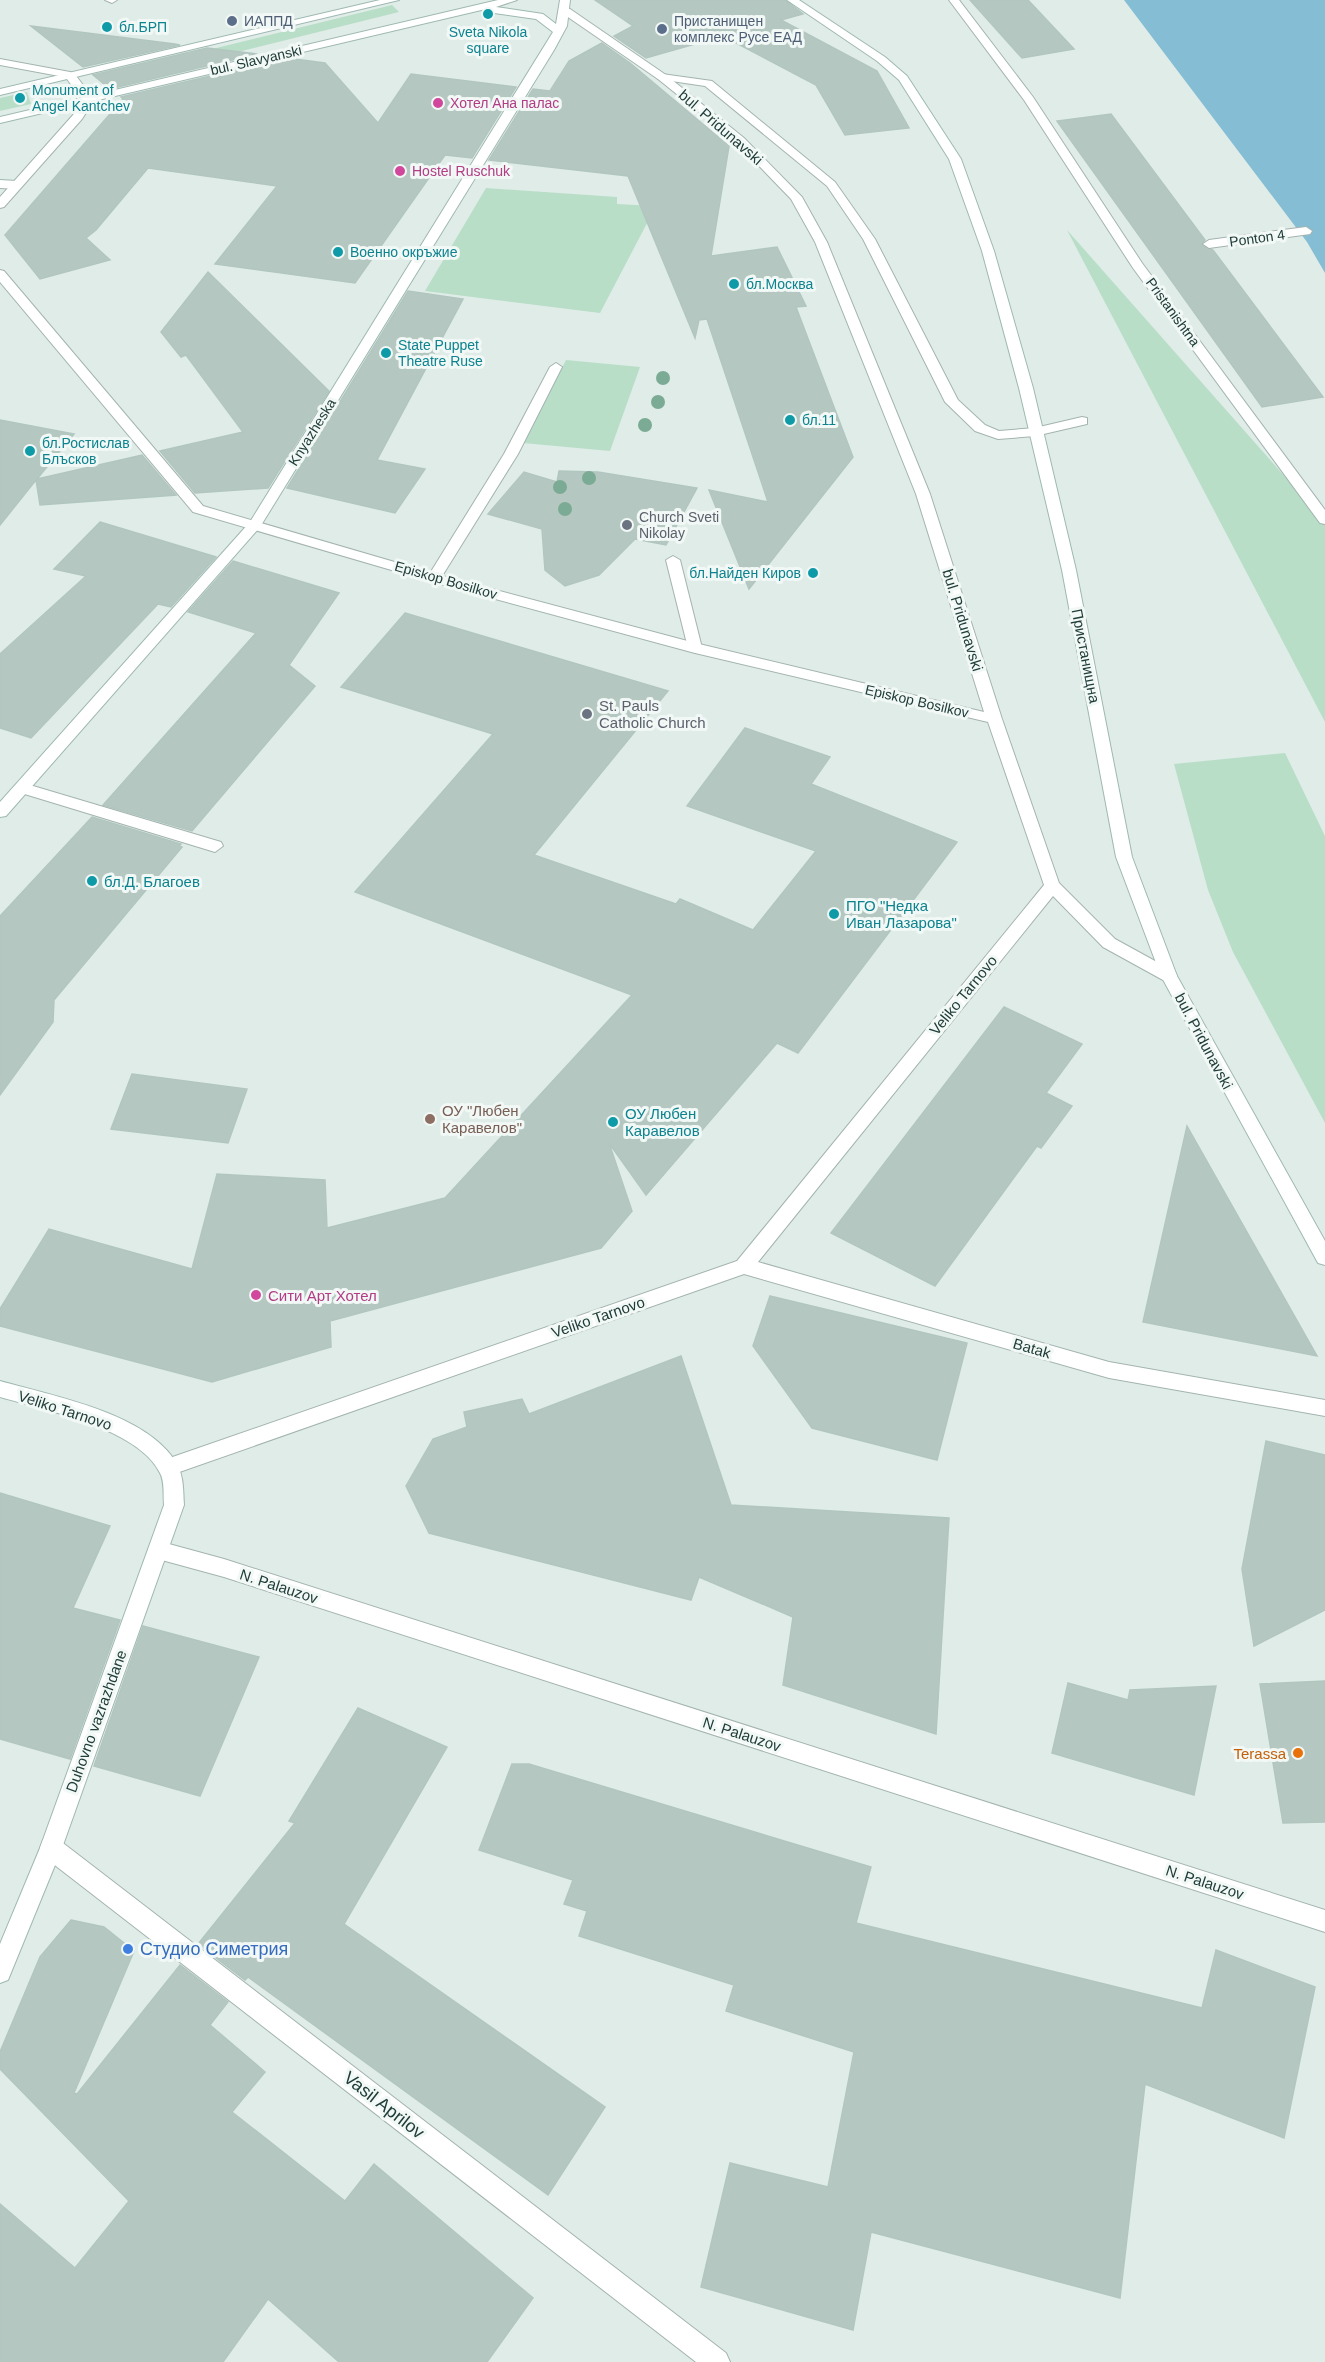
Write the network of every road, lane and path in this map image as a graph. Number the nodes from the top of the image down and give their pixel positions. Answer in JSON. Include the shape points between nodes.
{"nodes":[{"id":1,"x":394,"y":0,"type":"edge"},
{"id":2,"x":512,"y":0,"type":"edge"},
{"id":3,"x":792,"y":0,"type":"edge"},
{"id":4,"x":954,"y":0,"type":"edge"},
{"id":5,"x":451,"y":1,"type":"edge"},
{"id":6,"x":566,"y":5,"type":"edge"},
{"id":7,"x":474,"y":9,"type":"junction"},
{"id":8,"x":428,"y":20,"type":"junction"},
{"id":9,"x":559,"y":31,"type":"junction"},
{"id":10,"x":0,"y":62,"type":"edge"},
{"id":11,"x":70,"y":75,"type":"junction"},
{"id":12,"x":662,"y":77,"type":"junction"},
{"id":13,"x":0,"y":92,"type":"edge"},
{"id":14,"x":88,"y":100,"type":"junction"},
{"id":15,"x":0,"y":120,"type":"edge"},
{"id":16,"x":0,"y":184,"type":"edge"},
{"id":17,"x":17,"y":185,"type":"junction"},
{"id":18,"x":0,"y":204,"type":"edge"},
{"id":19,"x":1306,"y":231,"type":"dead end"},
{"id":20,"x":1209,"y":244,"type":"dead end"},
{"id":21,"x":0,"y":274,"type":"edge"},
{"id":22,"x":556,"y":367,"type":"dead end"},
{"id":23,"x":1082,"y":421,"type":"dead end"},
{"id":24,"x":1035,"y":432,"type":"junction"},
{"id":25,"x":1325,"y":520,"type":"edge"},
{"id":26,"x":255,"y":524,"type":"junction"},
{"id":27,"x":673,"y":560,"type":"dead end"},
{"id":28,"x":434,"y":578,"type":"junction"},
{"id":29,"x":695,"y":648,"type":"junction"},
{"id":30,"x":994,"y":719,"type":"junction"},
{"id":31,"x":23,"y":788,"type":"junction"},
{"id":32,"x":0,"y":812,"type":"edge"},
{"id":33,"x":214,"y":846,"type":"dead end"},
{"id":34,"x":1052,"y":886,"type":"junction"},
{"id":35,"x":1169,"y":976,"type":"junction"},
{"id":36,"x":1325,"y":1258,"type":"edge"},
{"id":37,"x":744,"y":1266,"type":"junction"},
{"id":38,"x":0,"y":1389,"type":"edge"},
{"id":39,"x":1325,"y":1408,"type":"edge"},
{"id":40,"x":168,"y":1467,"type":"junction"},
{"id":41,"x":158,"y":1550,"type":"junction"},
{"id":42,"x":51,"y":1848,"type":"junction"},
{"id":43,"x":1325,"y":1921,"type":"edge"},
{"id":44,"x":0,"y":1972,"type":"edge"},
{"id":45,"x":717,"y":2362,"type":"edge"}],
"edges":[{"from":1,"to":11,"type":"street","name":"bul. Slavyanski"},
{"from":2,"to":7,"type":"street","name":"bul. Slavyanski"},
{"from":3,"to":24,"type":"street","name":"Пристанищна","via":[[903,78],[955,159],[988,251]]},
{"from":4,"to":25,"type":"street","name":"Pristanishtna","via":[[1029,99],[1137,265]]},
{"from":5,"to":8,"type":"street"},
{"from":6,"to":9,"type":"street","name":"Knyazheska"},
{"from":6,"to":12,"type":"street","name":"bul. Pridunavski"},
{"from":7,"to":8,"type":"street","name":"bul. Slavyanski"},
{"from":7,"to":9,"type":"street","via":[[528,13],[543,17]]},
{"from":8,"to":14,"type":"street","name":"bul. Slavyanski"},
{"from":9,"to":26,"type":"street","name":"Knyazheska"},
{"from":10,"to":11,"type":"street"},
{"from":11,"to":13,"type":"street","name":"bul. Slavyanski"},
{"from":11,"to":14,"type":"street"},
{"from":12,"to":24,"type":"street","via":[[708,83],[831,184],[868,239],[951,402],[980,428],[998,435]]},
{"from":12,"to":30,"type":"street","name":"bul. Pridunavski","via":[[740,140],[796,197],[821,242],[924,494]]},
{"from":14,"to":15,"type":"street","name":"bul. Slavyanski"},
{"from":14,"to":17,"type":"street","via":[[78,117]]},
{"from":16,"to":17,"type":"street"},
{"from":17,"to":18,"type":"street"},
{"from":19,"to":20,"type":"street","name":"Ponton 4"},
{"from":21,"to":26,"type":"street","name":"Episkop Bosilkov","via":[[198,509]]},
{"from":22,"to":28,"type":"street","via":[[511,454]]},
{"from":23,"to":24,"type":"street"},
{"from":24,"to":35,"type":"street","name":"Пристанищна","via":[[1069,570],[1124,857]]},
{"from":26,"to":28,"type":"street","name":"Episkop Bosilkov"},
{"from":26,"to":31,"type":"street","name":"Knyazheska"},
{"from":27,"to":29,"type":"street"},
{"from":28,"to":29,"type":"street","name":"Episkop Bosilkov"},
{"from":29,"to":30,"type":"street","name":"Episkop Bosilkov"},
{"from":30,"to":34,"type":"street","name":"bul. Pridunavski"},
{"from":31,"to":32,"type":"street","name":"Knyazheska"},
{"from":31,"to":33,"type":"street"},
{"from":34,"to":35,"type":"street","name":"bul. Pridunavski","via":[[1109,943]]},
{"from":34,"to":37,"type":"street","name":"Veliko Tarnovo"},
{"from":35,"to":36,"type":"street","name":"bul. Pridunavski"},
{"from":37,"to":39,"type":"street","name":"Batak","via":[[1109,1370]]},
{"from":37,"to":40,"type":"street","name":"Veliko Tarnovo"},
{"from":38,"to":40,"type":"street","name":"Veliko Tarnovo","via":[[114,1425],[148,1443]]},
{"from":40,"to":41,"type":"street","name":"Duhovno vazrazhdane","via":[[174,1505]]},
{"from":41,"to":42,"type":"street","name":"Duhovno vazrazhdane"},
{"from":41,"to":43,"type":"street","name":"N. Palauzov","via":[[247,1575]]},
{"from":42,"to":44,"type":"street","name":"Duhovno vazrazhdane"},
{"from":42,"to":45,"type":"street","name":"Vasil Aprilov"}]}
